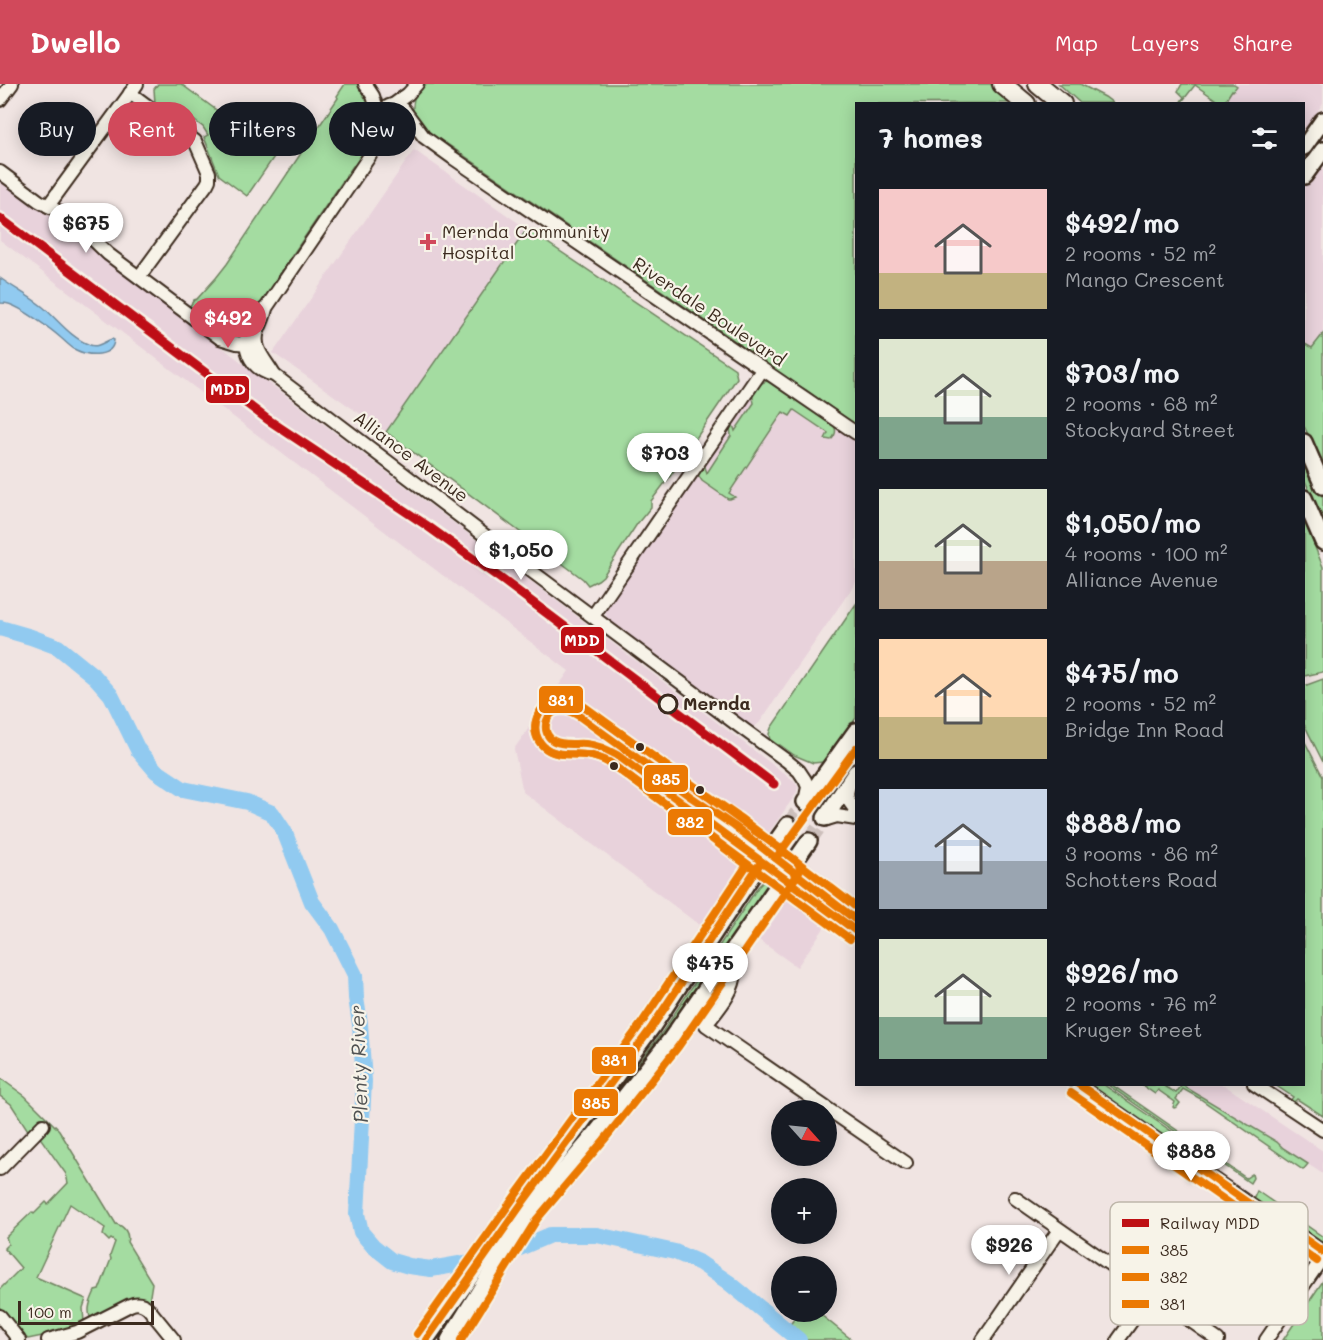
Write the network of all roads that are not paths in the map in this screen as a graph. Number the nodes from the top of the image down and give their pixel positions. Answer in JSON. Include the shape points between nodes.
{"nodes":[{"id":1,"x":12,"y":84,"type":"edge"},
{"id":2,"x":365,"y":84,"type":"edge"},
{"id":3,"x":1002,"y":84,"type":"edge"},
{"id":4,"x":1038,"y":84,"type":"edge"},
{"id":5,"x":416,"y":85,"type":"edge"},
{"id":6,"x":134,"y":89,"type":"edge"},
{"id":7,"x":373,"y":96,"type":"junction"},
{"id":8,"x":0,"y":100,"type":"edge"},
{"id":9,"x":375,"y":102,"type":"edge"},
{"id":10,"x":386,"y":102,"type":"edge"},
{"id":11,"x":397,"y":102,"type":"edge"},
{"id":12,"x":410,"y":102,"type":"edge"},
{"id":13,"x":1024,"y":102,"type":"edge"},
{"id":14,"x":1060,"y":102,"type":"edge"},
{"id":15,"x":1323,"y":120,"type":"edge"},
{"id":16,"x":416,"y":126,"type":"edge"},
{"id":17,"x":416,"y":135,"type":"edge"},
{"id":18,"x":424,"y":137,"type":"junction"},
{"id":19,"x":1305,"y":146,"type":"edge"},
{"id":20,"x":1323,"y":150,"type":"edge"},
{"id":21,"x":370,"y":156,"type":"edge"},
{"id":22,"x":0,"y":172,"type":"edge"},
{"id":23,"x":1305,"y":175,"type":"edge"},
{"id":24,"x":48,"y":206,"type":"junction"},
{"id":25,"x":139,"y":278,"type":"junction"},
{"id":26,"x":252,"y":340,"type":"junction"},
{"id":27,"x":762,"y":369,"type":"junction"},
{"id":28,"x":855,"y":432,"type":"edge"},
{"id":29,"x":1305,"y":444,"type":"edge"},
{"id":30,"x":1323,"y":486,"type":"edge"},
{"id":31,"x":1305,"y":500,"type":"edge"},
{"id":32,"x":1323,"y":542,"type":"edge"},
{"id":33,"x":593,"y":616,"type":"junction"},
{"id":34,"x":855,"y":732,"type":"edge"},
{"id":35,"x":787,"y":761,"type":"junction"},
{"id":36,"x":827,"y":772,"type":"junction"},
{"id":37,"x":855,"y":774,"type":"edge"},
{"id":38,"x":805,"y":802,"type":"joint"},
{"id":39,"x":855,"y":809,"type":"edge"},
{"id":40,"x":826,"y":818,"type":"joint"},
{"id":41,"x":855,"y":819,"type":"edge"},
{"id":42,"x":788,"y":825,"type":"tunnel mouth"},
{"id":43,"x":808,"y":841,"type":"tunnel mouth"},
{"id":44,"x":765,"y":857,"type":"junction"},
{"id":45,"x":786,"y":873,"type":"junction"},
{"id":46,"x":855,"y":919,"type":"edge"},
{"id":47,"x":855,"y":930,"type":"edge"},
{"id":48,"x":725,"y":960,"type":"junction"},
{"id":49,"x":1080,"y":1086,"type":"edge"},
{"id":50,"x":1257,"y":1086,"type":"edge"},
{"id":51,"x":43,"y":1125,"type":"dead end"},
{"id":52,"x":1323,"y":1130,"type":"edge"},
{"id":53,"x":906,"y":1163,"type":"dead end"},
{"id":54,"x":0,"y":1169,"type":"edge"},
{"id":55,"x":1015,"y":1198,"type":"dead end"},
{"id":56,"x":1247,"y":1202,"type":"edge"},
{"id":57,"x":1059,"y":1230,"type":"junction"},
{"id":58,"x":1308,"y":1244,"type":"edge"},
{"id":59,"x":1323,"y":1254,"type":"edge"},
{"id":60,"x":1110,"y":1265,"type":"edge"},
{"id":61,"x":1308,"y":1277,"type":"edge"},
{"id":62,"x":464,"y":1313,"type":"junction"},
{"id":63,"x":0,"y":1316,"type":"edge"},
{"id":64,"x":1129,"y":1325,"type":"edge"},
{"id":65,"x":1197,"y":1325,"type":"edge"},
{"id":66,"x":1276,"y":1325,"type":"edge"},
{"id":67,"x":19,"y":1340,"type":"edge"},
{"id":68,"x":50,"y":1340,"type":"edge"},
{"id":69,"x":174,"y":1340,"type":"edge"},
{"id":70,"x":426,"y":1340,"type":"edge"},
{"id":71,"x":448,"y":1340,"type":"edge"},
{"id":72,"x":453,"y":1340,"type":"edge"},
{"id":73,"x":982,"y":1340,"type":"edge"},
{"id":74,"x":1119,"y":1340,"type":"edge"},
{"id":75,"x":1218,"y":1340,"type":"edge"},
{"id":76,"x":1266,"y":1340,"type":"edge"}],
"edges":[{"from":1,"to":8,"type":"street"},
{"from":2,"to":7,"type":"street"},
{"from":3,"to":13,"type":"highway"},
{"from":4,"to":14,"type":"highway"},
{"from":5,"to":11,"type":"street"},
{"from":5,"to":12,"type":"street"},
{"from":6,"to":24,"type":"street"},
{"from":6,"to":25,"type":"street","via":[[195,141],[209,177]]},
{"from":7,"to":9,"type":"street"},
{"from":7,"to":10,"type":"street"},
{"from":15,"to":19,"type":"main road"},
{"from":16,"to":18,"type":"street","name":"Riverdale Boulevard"},
{"from":17,"to":18,"type":"street","name":"Riverdale Boulevard"},
{"from":18,"to":27,"type":"street","name":"Riverdale Boulevard"},
{"from":20,"to":23,"type":"main road"},
{"from":21,"to":26,"type":"street","via":[[266,308]]},
{"from":22,"to":24,"type":"street"},
{"from":24,"to":25,"type":"street","via":[[71,218]]},
{"from":25,"to":26,"type":"street","via":[[223,340]]},
{"from":26,"to":33,"type":"street","name":"Alliance Avenue","via":[[249,355],[263,371],[274,375]]},
{"from":27,"to":28,"type":"street","name":"Riverdale Boulevard"},
{"from":27,"to":33,"type":"street"},
{"from":29,"to":30,"type":"main road"},
{"from":31,"to":32,"type":"main road"},
{"from":33,"to":35,"type":"street","name":"Alliance Avenue"},
{"from":34,"to":36,"type":"main road"},
{"from":35,"to":36,"type":"street","name":"Alliance Avenue","via":[[814,774]]},
{"from":35,"to":38,"type":"street","name":"Alliance Avenue","via":[[806,780]]},
{"from":36,"to":38,"type":"main road"},
{"from":37,"to":39,"type":"street","via":[[847,797]]},
{"from":37,"to":40,"type":"main road"},
{"from":40,"to":41,"type":"street"},
{"from":42,"to":44,"type":"main road"},
{"from":43,"to":45,"type":"main road"},
{"from":44,"to":45,"type":"main road"},
{"from":44,"to":70,"type":"main road","via":[[658,1017]]},
{"from":45,"to":46,"type":"street"},
{"from":45,"to":47,"type":"street"},
{"from":45,"to":48,"type":"main road"},
{"from":48,"to":53,"type":"street","via":[[735,972],[734,981],[706,1025]]},
{"from":48,"to":62,"type":"main road","via":[[670,1040],[528,1213]]},
{"from":49,"to":56,"type":"street"},
{"from":50,"to":52,"type":"street"},
{"from":51,"to":54,"type":"street"},
{"from":55,"to":57,"type":"street"},
{"from":57,"to":60,"type":"street"},
{"from":57,"to":73,"type":"street"},
{"from":58,"to":59,"type":"street"},
{"from":59,"to":61,"type":"street"},
{"from":62,"to":71,"type":"main road"},
{"from":62,"to":72,"type":"street"},
{"from":63,"to":67,"type":"street"},
{"from":64,"to":74,"type":"street"},
{"from":65,"to":75,"type":"street"},
{"from":66,"to":76,"type":"street"},
{"from":68,"to":69,"type":"street","via":[[78,1332],[137,1303],[148,1308]]}]}
